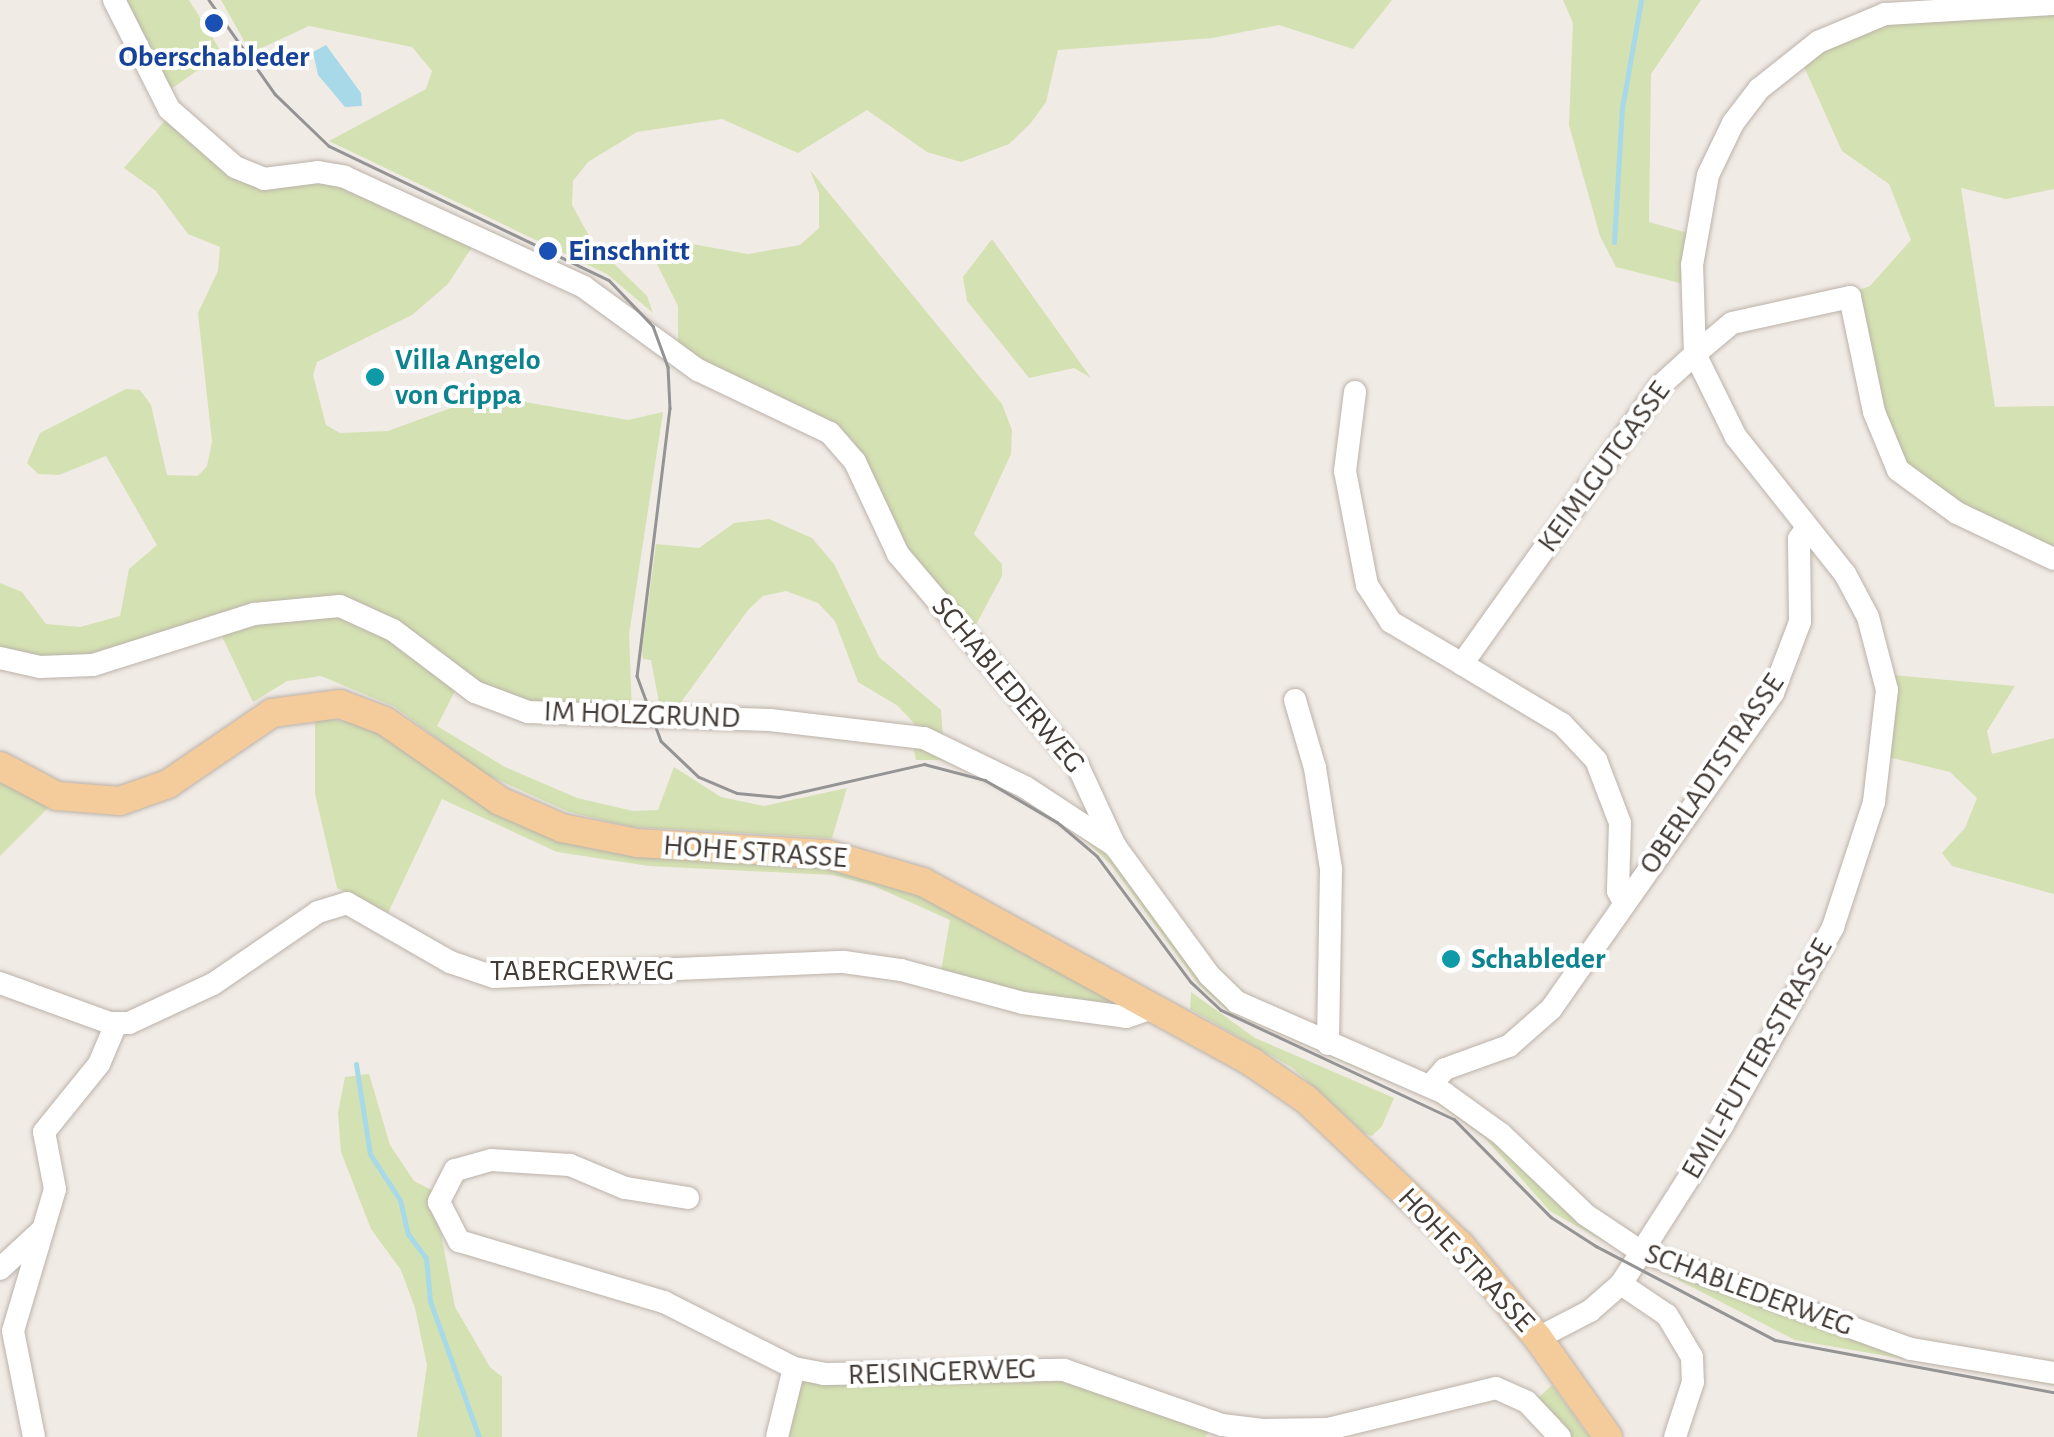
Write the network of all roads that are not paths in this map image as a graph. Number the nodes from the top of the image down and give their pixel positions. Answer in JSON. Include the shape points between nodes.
{"nodes":[{"id":1,"x":114,"y":0,"type":"edge"},
{"id":2,"x":2054,"y":4,"type":"edge"},
{"id":3,"x":1695,"y":354,"type":"junction"},
{"id":4,"x":1355,"y":392,"type":"dead end"},
{"id":5,"x":1807,"y":526,"type":"junction"},
{"id":6,"x":2054,"y":559,"type":"edge"},
{"id":7,"x":0,"y":658,"type":"edge"},
{"id":8,"x":1462,"y":664,"type":"junction"},
{"id":9,"x":1294,"y":700,"type":"dead end"},
{"id":10,"x":0,"y":766,"type":"edge"},
{"id":11,"x":1115,"y":846,"type":"junction"},
{"id":12,"x":1624,"y":903,"type":"junction"},
{"id":13,"x":0,"y":984,"type":"edge"},
{"id":14,"x":1152,"y":1008,"type":"junction"},
{"id":15,"x":116,"y":1024,"type":"junction"},
{"id":16,"x":1328,"y":1044,"type":"junction"},
{"id":17,"x":1431,"y":1085,"type":"junction"},
{"id":18,"x":688,"y":1198,"type":"dead end"},
{"id":19,"x":44,"y":1229,"type":"junction"},
{"id":20,"x":1640,"y":1252,"type":"junction"},
{"id":21,"x":0,"y":1269,"type":"edge"},
{"id":22,"x":1620,"y":1284,"type":"junction"},
{"id":23,"x":1538,"y":1338,"type":"junction"},
{"id":24,"x":794,"y":1368,"type":"junction"},
{"id":25,"x":2054,"y":1373,"type":"edge"},
{"id":26,"x":1218,"y":1431,"type":"edge"},
{"id":27,"x":34,"y":1437,"type":"edge"},
{"id":28,"x":777,"y":1437,"type":"edge"},
{"id":29,"x":1560,"y":1437,"type":"edge"},
{"id":30,"x":1608,"y":1437,"type":"edge"},
{"id":31,"x":1675,"y":1437,"type":"edge"}],
"edges":[{"from":1,"to":11,"type":"street","name":"SCHABLEDERWEG","via":[[169,109],[235,167],[264,180],[332,172],[345,177],[584,286],[698,370],[830,434],[855,462],[898,554],[1078,766]]},
{"from":2,"to":3,"type":"street","name":"KEIMLGUTGASSE","via":[[1884,14],[1818,42],[1768,80],[1732,123],[1708,175],[1692,265]]},
{"from":3,"to":5,"type":"street","name":"EMIL-FUTTER-STRASSE","via":[[1736,437]]},
{"from":3,"to":6,"type":"street","via":[[1732,323],[1850,297],[1874,412],[1898,470],[1957,513]]},
{"from":3,"to":8,"type":"street","name":"KEIMLGUTGASSE","via":[[1660,386]]},
{"from":4,"to":8,"type":"street","via":[[1345,470],[1367,584],[1391,622]]},
{"from":5,"to":12,"type":"street","name":"OBERLADTSTRASSE","via":[[1800,538],[1800,622],[1773,693]]},
{"from":5,"to":20,"type":"street","name":"EMIL-FUTTER-STRASSE","via":[[1859,598],[1884,669],[1886,711],[1874,802],[1848,892],[1804,987]]},
{"from":7,"to":11,"type":"street","name":"IM HOLZGRUND","via":[[40,666],[93,664],[254,614],[340,606],[393,630],[475,692],[528,712],[770,720],[924,738],[1025,787]]},
{"from":8,"to":12,"type":"street","name":"OBERLADTSTRASSE","via":[[1562,724],[1596,760],[1620,823],[1618,891]]},
{"from":9,"to":16,"type":"street","via":[[1315,768],[1331,869]]},
{"from":10,"to":14,"type":"main road","name":"HOHE STRASSE","via":[[56,796],[120,801],[168,784],[272,713],[340,704],[385,720],[500,801],[562,828],[637,843],[828,854],[912,877]]},
{"from":11,"to":16,"type":"street","name":"SCHABLEDERWEG","via":[[1221,989]]},
{"from":12,"to":17,"type":"street","name":"OBERLADTSTRASSE","via":[[1531,1029],[1508,1046],[1445,1070]]},
{"from":13,"to":15,"type":"street"},
{"from":14,"to":15,"type":"street","name":"TABERGERWEG","via":[[1126,1018],[1023,1003],[902,970],[844,962],[494,977],[450,962],[344,902],[318,912],[213,984]]},
{"from":14,"to":23,"type":"main road","name":"HOHE STRASSE","via":[[1306,1100],[1460,1245]]},
{"from":15,"to":19,"type":"street","via":[[99,1064],[46,1127],[55,1189]]},
{"from":16,"to":17,"type":"street","name":"SCHABLEDERWEG"},
{"from":17,"to":20,"type":"street","name":"SCHABLEDERWEG","via":[[1470,1109],[1586,1215]]},
{"from":18,"to":24,"type":"street","name":"REISINGERWEG","via":[[625,1188],[570,1165],[491,1160],[455,1170],[439,1202],[459,1242],[664,1302]]},
{"from":19,"to":21,"type":"street"},
{"from":19,"to":27,"type":"street","via":[[13,1331]]},
{"from":20,"to":22,"type":"street","name":"EMIL-FUTTER-STRASSE"},
{"from":20,"to":25,"type":"street","name":"SCHABLEDERWEG","via":[[1911,1348]]},
{"from":22,"to":23,"type":"street","name":"EMIL-FUTTER-STRASSE","via":[[1590,1311]]},
{"from":22,"to":31,"type":"street","via":[[1667,1315],[1692,1357],[1693,1382]]},
{"from":23,"to":30,"type":"main road","name":"HOHE STRASSE"},
{"from":24,"to":26,"type":"street","name":"REISINGERWEG","via":[[870,1378],[1064,1370]]},
{"from":24,"to":28,"type":"street"},
{"from":26,"to":29,"type":"street","name":"REISINGERWEG","via":[[1328,1428],[1496,1388],[1527,1402]]}]}
